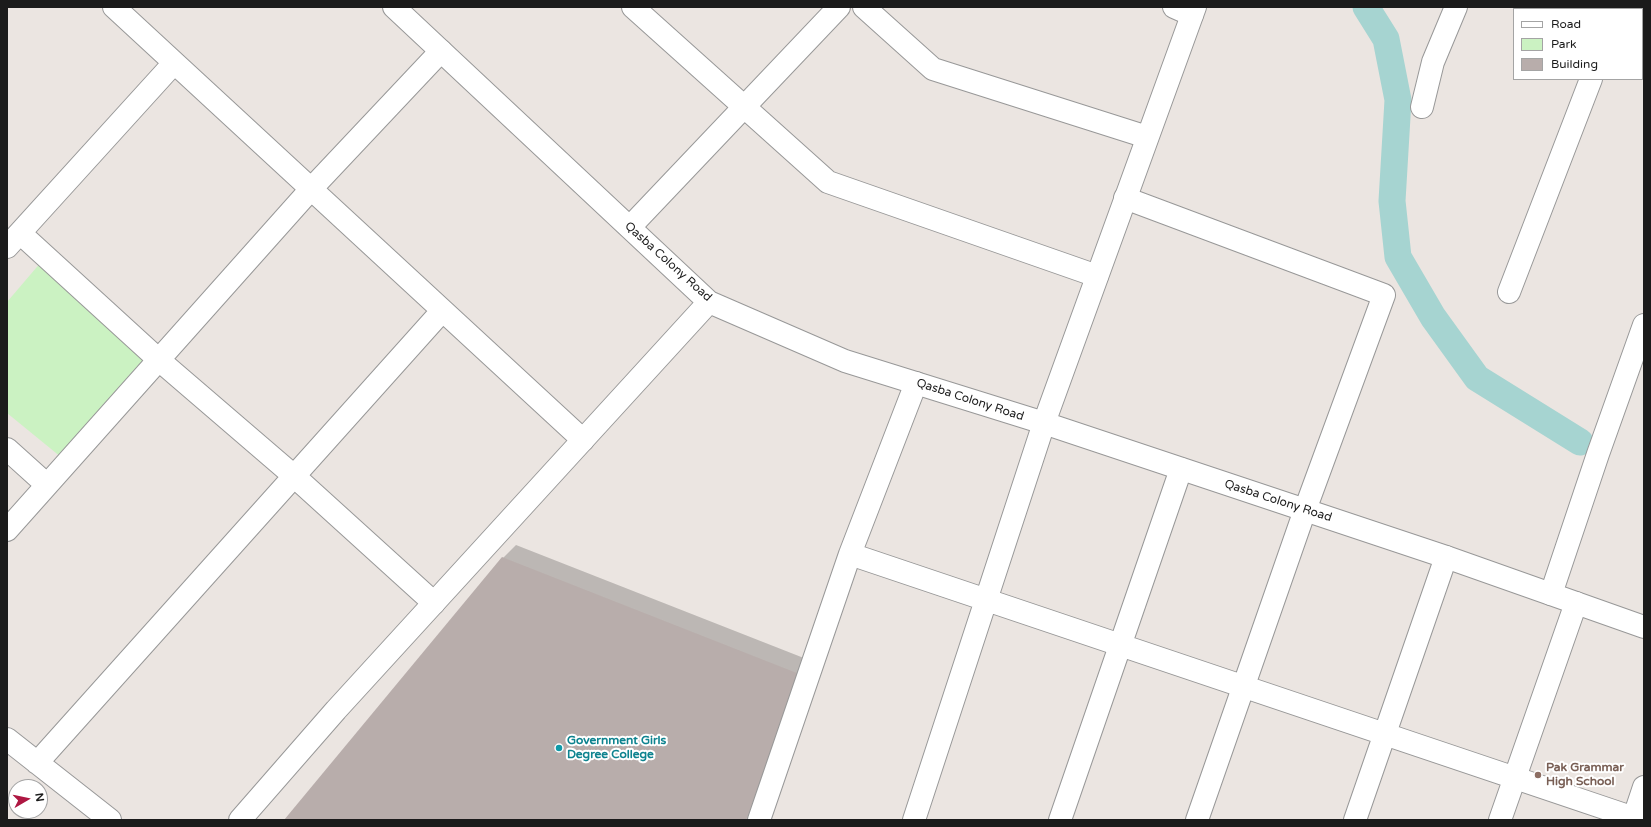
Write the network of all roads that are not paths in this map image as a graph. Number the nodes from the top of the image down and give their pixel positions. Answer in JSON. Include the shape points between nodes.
{"nodes":[{"id":1,"x":114,"y":7,"type":"edge"},
{"id":2,"x":394,"y":7,"type":"edge"},
{"id":3,"x":633,"y":7,"type":"edge"},
{"id":4,"x":839,"y":7,"type":"edge"},
{"id":5,"x":864,"y":7,"type":"edge"},
{"id":6,"x":1456,"y":7,"type":"edge"},
{"id":7,"x":1186,"y":10,"type":"edge"},
{"id":8,"x":441,"y":51,"type":"junction"},
{"id":9,"x":174,"y":63,"type":"junction"},
{"id":10,"x":1591,"y":80,"type":"edge"},
{"id":11,"x":744,"y":107,"type":"junction"},
{"id":12,"x":1422,"y":107,"type":"dead end"},
{"id":13,"x":1147,"y":137,"type":"junction"},
{"id":14,"x":311,"y":189,"type":"junction"},
{"id":15,"x":1125,"y":198,"type":"junction"},
{"id":16,"x":630,"y":227,"type":"junction"},
{"id":17,"x":14,"y":240,"type":"edge"},
{"id":18,"x":1097,"y":276,"type":"junction"},
{"id":19,"x":1509,"y":292,"type":"dead end"},
{"id":20,"x":709,"y":302,"type":"junction"},
{"id":21,"x":442,"y":311,"type":"junction"},
{"id":22,"x":1644,"y":325,"type":"edge"},
{"id":23,"x":159,"y":360,"type":"junction"},
{"id":24,"x":916,"y":383,"type":"junction"},
{"id":25,"x":1044,"y":424,"type":"junction"},
{"id":26,"x":583,"y":440,"type":"junction"},
{"id":27,"x":7,"y":449,"type":"edge"},
{"id":28,"x":1181,"y":469,"type":"junction"},
{"id":29,"x":294,"y":476,"type":"junction"},
{"id":30,"x":47,"y":485,"type":"junction"},
{"id":31,"x":1305,"y":510,"type":"junction"},
{"id":32,"x":7,"y":530,"type":"edge"},
{"id":33,"x":850,"y":554,"type":"junction"},
{"id":34,"x":1446,"y":557,"type":"junction"},
{"id":35,"x":1551,"y":594,"type":"junction"},
{"id":36,"x":986,"y":600,"type":"junction"},
{"id":37,"x":434,"y":603,"type":"junction"},
{"id":38,"x":1576,"y":603,"type":"junction"},
{"id":39,"x":1644,"y":627,"type":"edge"},
{"id":40,"x":1120,"y":644,"type":"junction"},
{"id":41,"x":1243,"y":686,"type":"junction"},
{"id":42,"x":1385,"y":733,"type":"junction"},
{"id":43,"x":7,"y":739,"type":"edge"},
{"id":44,"x":37,"y":763,"type":"junction"},
{"id":45,"x":1515,"y":777,"type":"junction"},
{"id":46,"x":1644,"y":787,"type":"edge"},
{"id":47,"x":1635,"y":819,"type":"edge"},
{"id":48,"x":110,"y":820,"type":"edge"},
{"id":49,"x":240,"y":820,"type":"edge"},
{"id":50,"x":759,"y":820,"type":"edge"},
{"id":51,"x":914,"y":820,"type":"edge"},
{"id":52,"x":1060,"y":820,"type":"edge"},
{"id":53,"x":1197,"y":820,"type":"edge"},
{"id":54,"x":1355,"y":820,"type":"edge"},
{"id":55,"x":1500,"y":820,"type":"edge"}],
"edges":[{"from":1,"to":9,"type":"street"},
{"from":2,"to":8,"type":"street","name":"Qasba Colony Road"},
{"from":3,"to":11,"type":"street"},
{"from":4,"to":11,"type":"street"},
{"from":5,"to":13,"type":"street","via":[[933,69]]},
{"from":6,"to":12,"type":"street","via":[[1433,62]]},
{"from":7,"to":13,"type":"street"},
{"from":8,"to":14,"type":"street"},
{"from":8,"to":16,"type":"street","name":"Qasba Colony Road"},
{"from":9,"to":14,"type":"street"},
{"from":9,"to":17,"type":"street"},
{"from":10,"to":19,"type":"street"},
{"from":11,"to":16,"type":"street"},
{"from":11,"to":18,"type":"street","via":[[828,182]]},
{"from":13,"to":15,"type":"street"},
{"from":14,"to":21,"type":"street"},
{"from":14,"to":23,"type":"street"},
{"from":15,"to":18,"type":"street"},
{"from":15,"to":31,"type":"street","via":[[1384,295]]},
{"from":16,"to":20,"type":"street","name":"Qasba Colony Road"},
{"from":17,"to":23,"type":"street"},
{"from":18,"to":25,"type":"street"},
{"from":20,"to":24,"type":"street","name":"Qasba Colony Road","via":[[845,360]]},
{"from":20,"to":26,"type":"street"},
{"from":21,"to":26,"type":"street"},
{"from":21,"to":29,"type":"street"},
{"from":22,"to":35,"type":"street"},
{"from":23,"to":29,"type":"street"},
{"from":23,"to":30,"type":"street"},
{"from":24,"to":25,"type":"street","name":"Qasba Colony Road"},
{"from":24,"to":33,"type":"street"},
{"from":25,"to":28,"type":"street","name":"Qasba Colony Road"},
{"from":25,"to":36,"type":"street"},
{"from":26,"to":37,"type":"street"},
{"from":27,"to":30,"type":"street"},
{"from":28,"to":31,"type":"street","name":"Qasba Colony Road"},
{"from":28,"to":40,"type":"street"},
{"from":29,"to":37,"type":"street"},
{"from":29,"to":44,"type":"street"},
{"from":30,"to":32,"type":"street"},
{"from":31,"to":34,"type":"street","name":"Qasba Colony Road"},
{"from":31,"to":41,"type":"street"},
{"from":33,"to":36,"type":"street"},
{"from":33,"to":50,"type":"street"},
{"from":34,"to":35,"type":"street","name":"Qasba Colony Road"},
{"from":34,"to":42,"type":"street"},
{"from":35,"to":38,"type":"street","name":"Qasba Colony Road"},
{"from":36,"to":40,"type":"street"},
{"from":36,"to":51,"type":"street"},
{"from":37,"to":49,"type":"street"},
{"from":38,"to":39,"type":"street","name":"Qasba Colony Road"},
{"from":38,"to":45,"type":"street"},
{"from":40,"to":41,"type":"street"},
{"from":40,"to":52,"type":"street"},
{"from":41,"to":42,"type":"street"},
{"from":41,"to":53,"type":"street"},
{"from":42,"to":45,"type":"street"},
{"from":42,"to":54,"type":"street"},
{"from":43,"to":44,"type":"street"},
{"from":44,"to":48,"type":"street"},
{"from":45,"to":47,"type":"street"},
{"from":45,"to":55,"type":"street"},
{"from":46,"to":47,"type":"street"}]}
